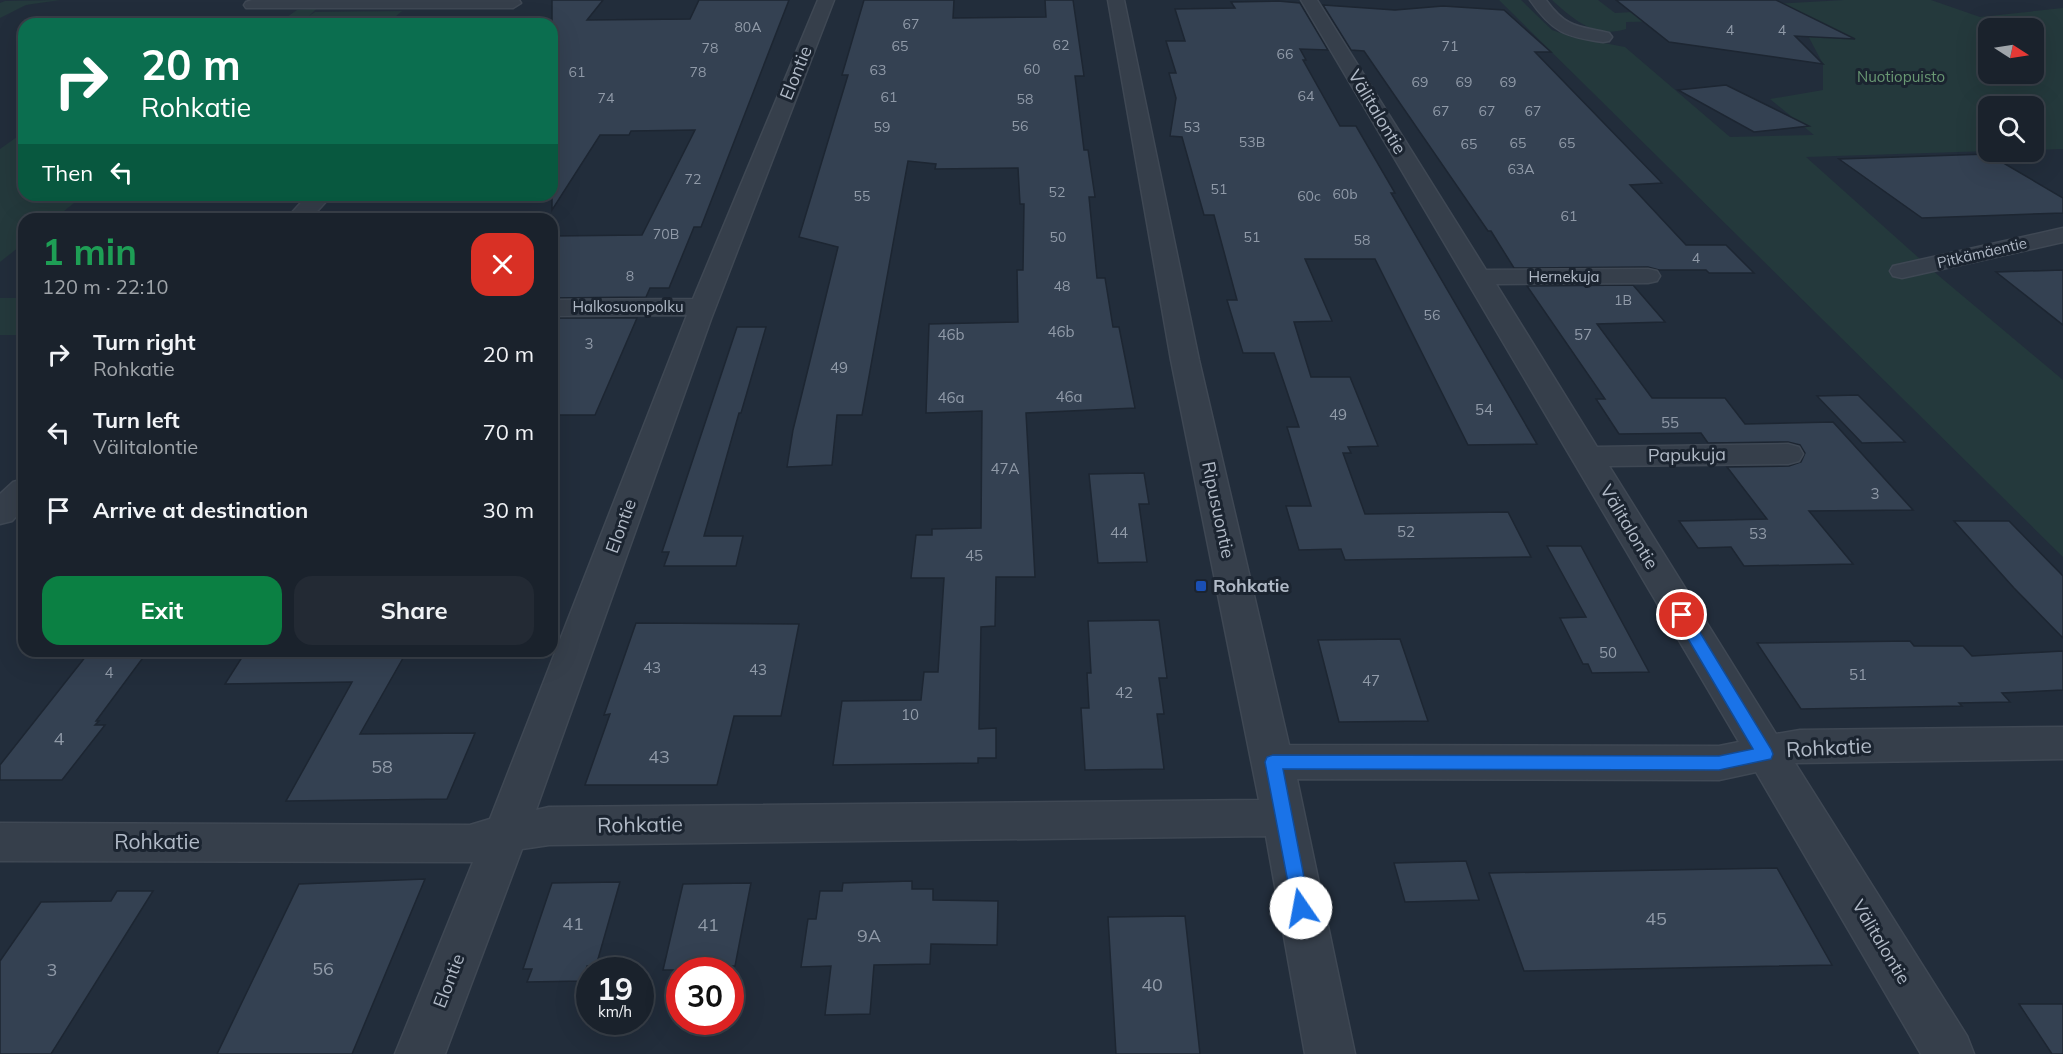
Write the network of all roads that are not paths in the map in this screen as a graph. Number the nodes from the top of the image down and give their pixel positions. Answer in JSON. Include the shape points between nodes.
{"nodes":[{"id":1,"x":826,"y":0,"type":"edge"},
{"id":2,"x":1116,"y":0,"type":"edge"},
{"id":3,"x":1309,"y":0,"type":"edge"},
{"id":4,"x":1538,"y":0,"type":"edge"},
{"id":5,"x":514,"y":1,"type":"edge"},
{"id":6,"x":252,"y":5,"type":"dead end"},
{"id":7,"x":497,"y":18,"type":"dead end"},
{"id":8,"x":1603,"y":38,"type":"dead end"},
{"id":9,"x":315,"y":201,"type":"edge"},
{"id":10,"x":303,"y":213,"type":"edge"},
{"id":11,"x":2063,"y":235,"type":"edge"},
{"id":12,"x":1902,"y":271,"type":"dead end"},
{"id":13,"x":1648,"y":276,"type":"dead end"},
{"id":14,"x":1479,"y":277,"type":"junction"},
{"id":15,"x":703,"y":307,"type":"junction"},
{"id":16,"x":558,"y":308,"type":"edge"},
{"id":17,"x":1788,"y":454,"type":"dead end"},
{"id":18,"x":1587,"y":457,"type":"junction"},
{"id":19,"x":18,"y":495,"type":"edge"},
{"id":20,"x":0,"y":513,"type":"edge"},
{"id":21,"x":2063,"y":743,"type":"edge"},
{"id":22,"x":1765,"y":754,"type":"junction"},
{"id":23,"x":1273,"y":762,"type":"junction"},
{"id":24,"x":1283,"y":818,"type":"junction"},
{"id":25,"x":505,"y":833,"type":"junction"},
{"id":26,"x":0,"y":842,"type":"edge"},
{"id":27,"x":420,"y":1054,"type":"edge"},
{"id":28,"x":1330,"y":1054,"type":"edge"},
{"id":29,"x":1949,"y":1054,"type":"edge"}],
"edges":[{"from":1,"to":15,"type":"street","name":"Elontie"},
{"from":2,"to":23,"type":"street","name":"Ripusuontie","via":[[1185,360]]},
{"from":3,"to":14,"type":"street","name":"Välitalontie"},
{"from":4,"to":8,"type":"street","via":[[1548,16],[1563,28]]},
{"from":5,"to":6,"type":"street"},
{"from":5,"to":7,"type":"street"},
{"from":9,"to":10,"type":"street"},
{"from":11,"to":12,"type":"street","name":"Pitkämäentie"},
{"from":13,"to":14,"type":"street","name":"Hernekuja"},
{"from":14,"to":18,"type":"street","name":"Välitalontie"},
{"from":15,"to":16,"type":"street","name":"Halkosuonpolku"},
{"from":15,"to":25,"type":"street","name":"Elontie"},
{"from":17,"to":18,"type":"street","name":"Papukuja"},
{"from":18,"to":22,"type":"street","name":"Välitalontie"},
{"from":19,"to":20,"type":"street"},
{"from":21,"to":22,"type":"street","name":"Rohkatie","via":[[1800,747]]},
{"from":22,"to":23,"type":"street","name":"Rohkatie","via":[[1719,763]]},
{"from":22,"to":29,"type":"street","name":"Välitalontie"},
{"from":23,"to":24,"type":"street","name":"Ripusuontie"},
{"from":24,"to":25,"type":"street","name":"Rohkatie","via":[[549,826]]},
{"from":24,"to":28,"type":"street","name":"Ripusuontie"},
{"from":25,"to":26,"type":"street","name":"Rohkatie","via":[[470,844]]},
{"from":25,"to":27,"type":"street","name":"Elontie"}]}
